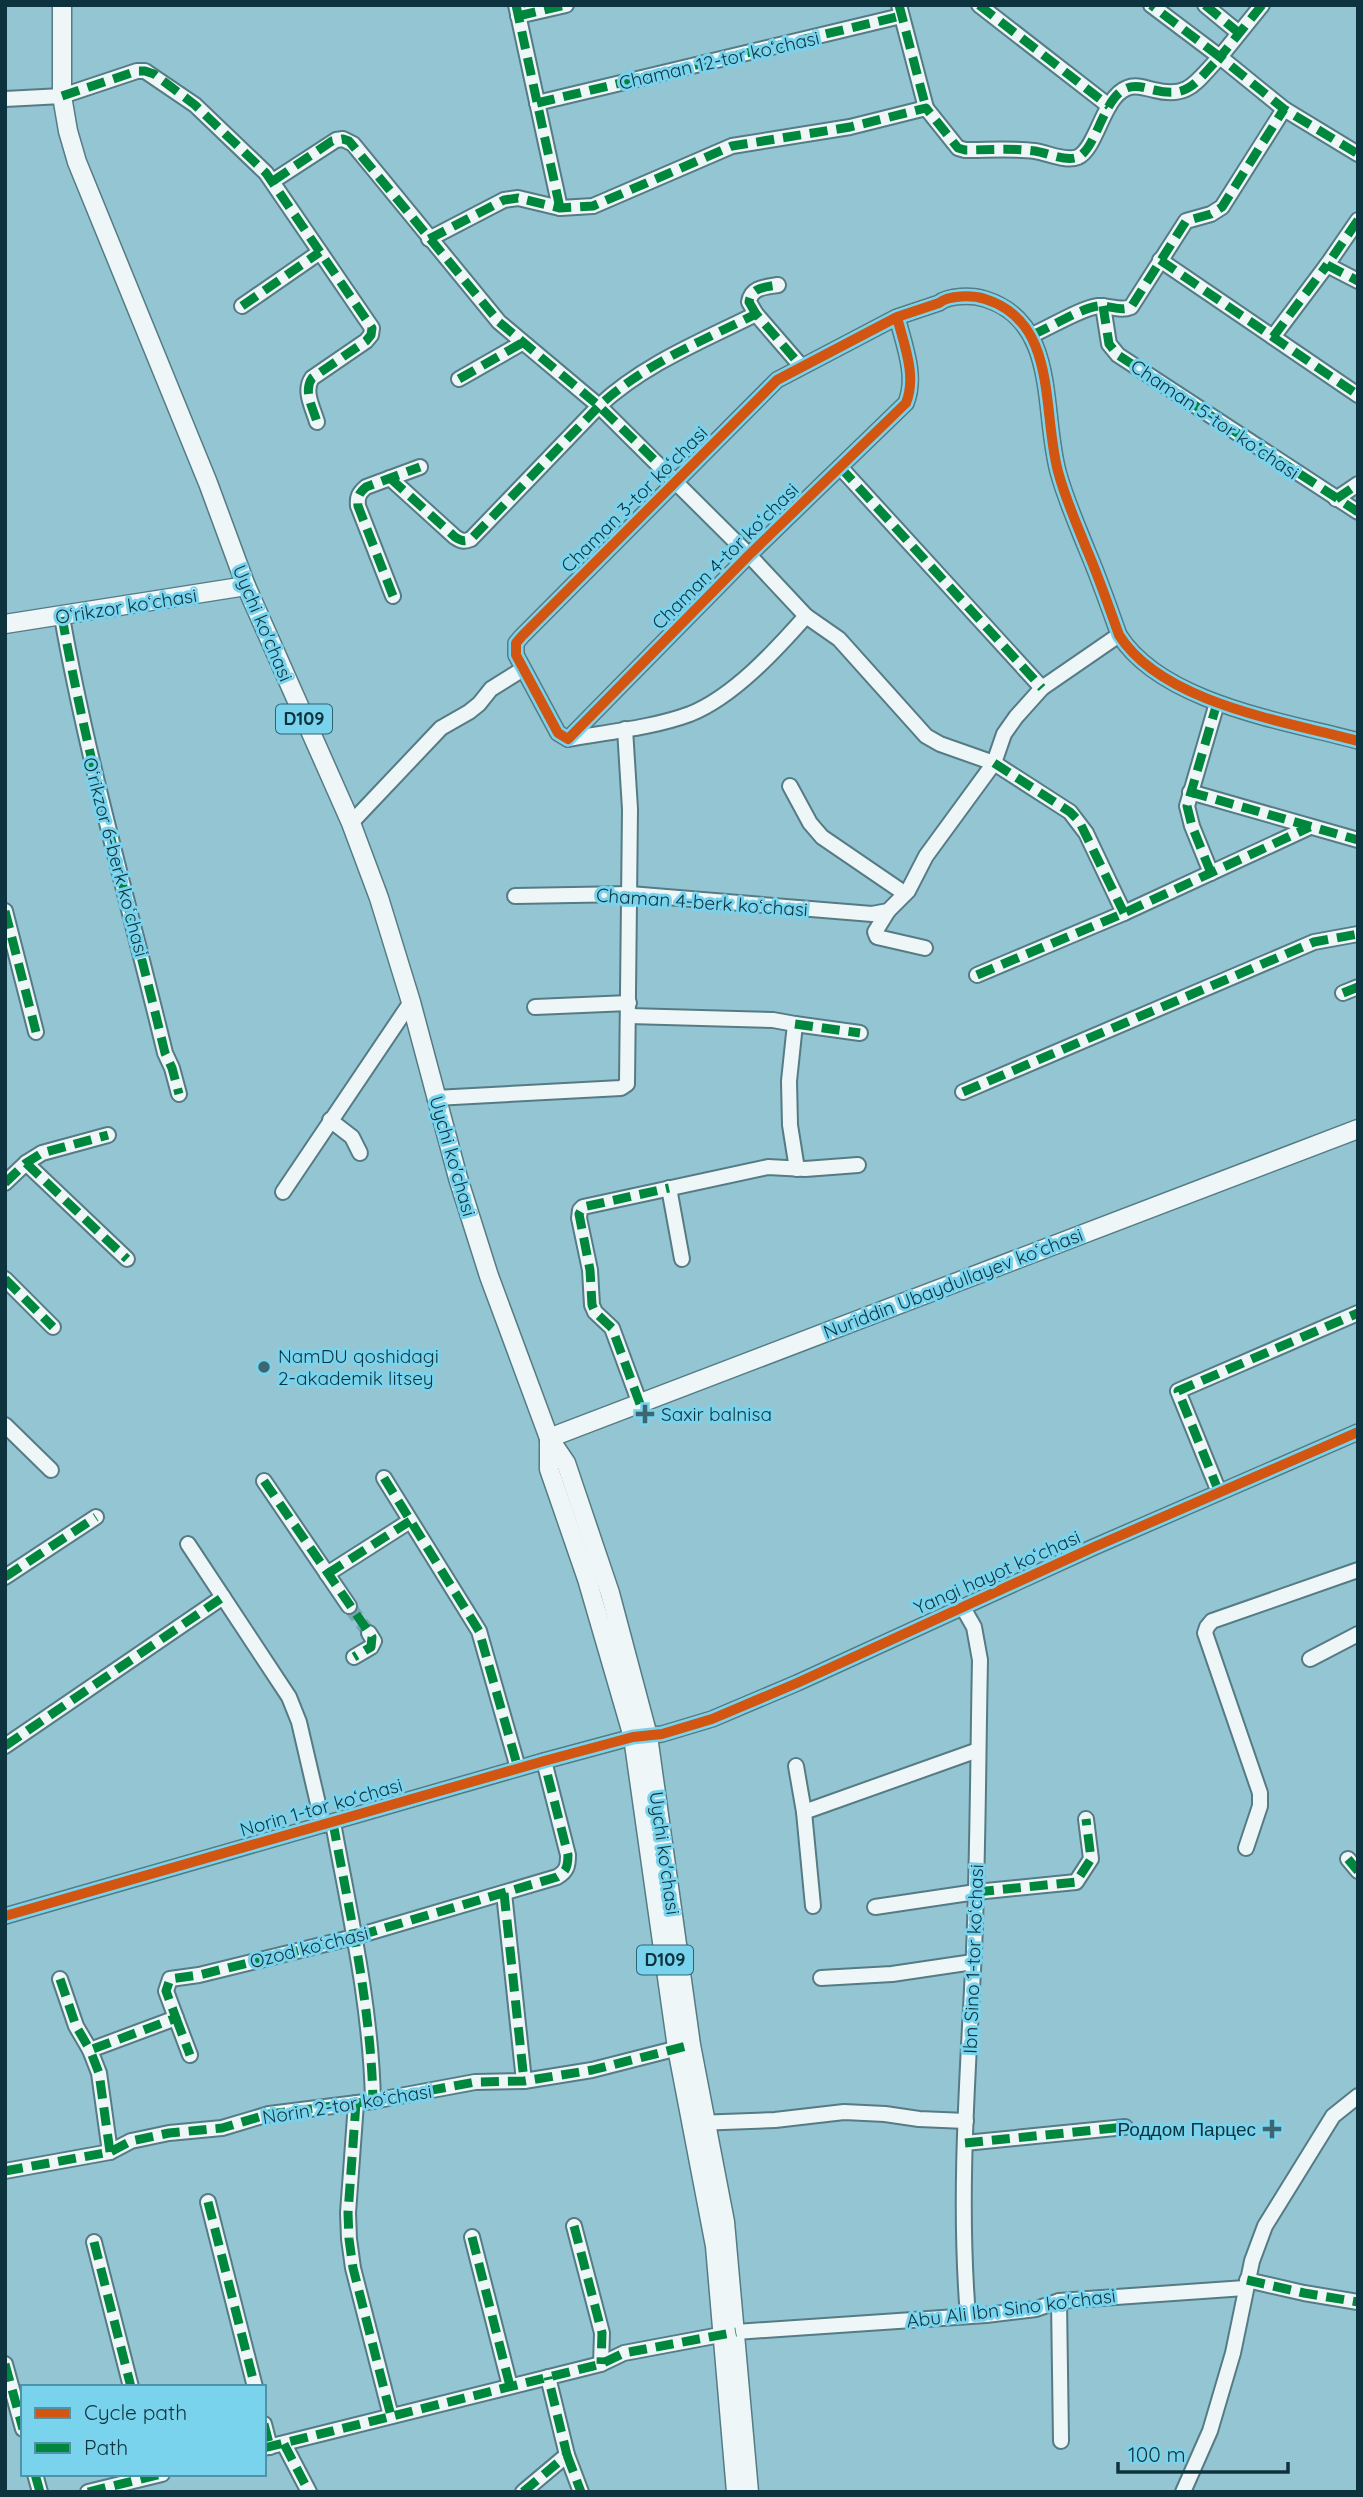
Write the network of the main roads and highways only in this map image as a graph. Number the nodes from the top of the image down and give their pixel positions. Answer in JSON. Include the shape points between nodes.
{"nodes":[{"id":1,"x":62,"y":5,"type":"edge"},
{"id":2,"x":246,"y":586,"type":"junction"},
{"id":3,"x":5,"y":624,"type":"edge"},
{"id":4,"x":1358,"y":1129,"type":"edge"},
{"id":5,"x":549,"y":1438,"type":"junction"},
{"id":6,"x":729,"y":2334,"type":"junction"},
{"id":7,"x":736,"y":2492,"type":"edge"},
{"id":8,"x":749,"y":2492,"type":"edge"}],
"edges":[{"from":1,"to":2,"type":"main road","name":"Uychi ko'chasi","number":"D109","via":[[62,96],[77,162]]},
{"from":2,"to":3,"type":"main road","name":"Oʻrikzor koʻchasi"},
{"from":2,"to":5,"type":"main road","name":"Uychi ko'chasi","number":"D109","via":[[351,823],[379,898],[489,1276]]},
{"from":4,"to":5,"type":"main road","name":"Nuriddin Ubaydullayev koʻchasi"},
{"from":5,"to":6,"type":"main road","name":"Uychi ko'chasi","number":"D109","via":[[566,1463],[610,1593],[640,1737],[684,2046],[724,2221]]},
{"from":6,"to":7,"type":"main road","name":"Uychi ko'chasi","number":"D109"},
{"from":6,"to":8,"type":"main road","name":"Uychi ko'chasi","number":"D109"}]}
